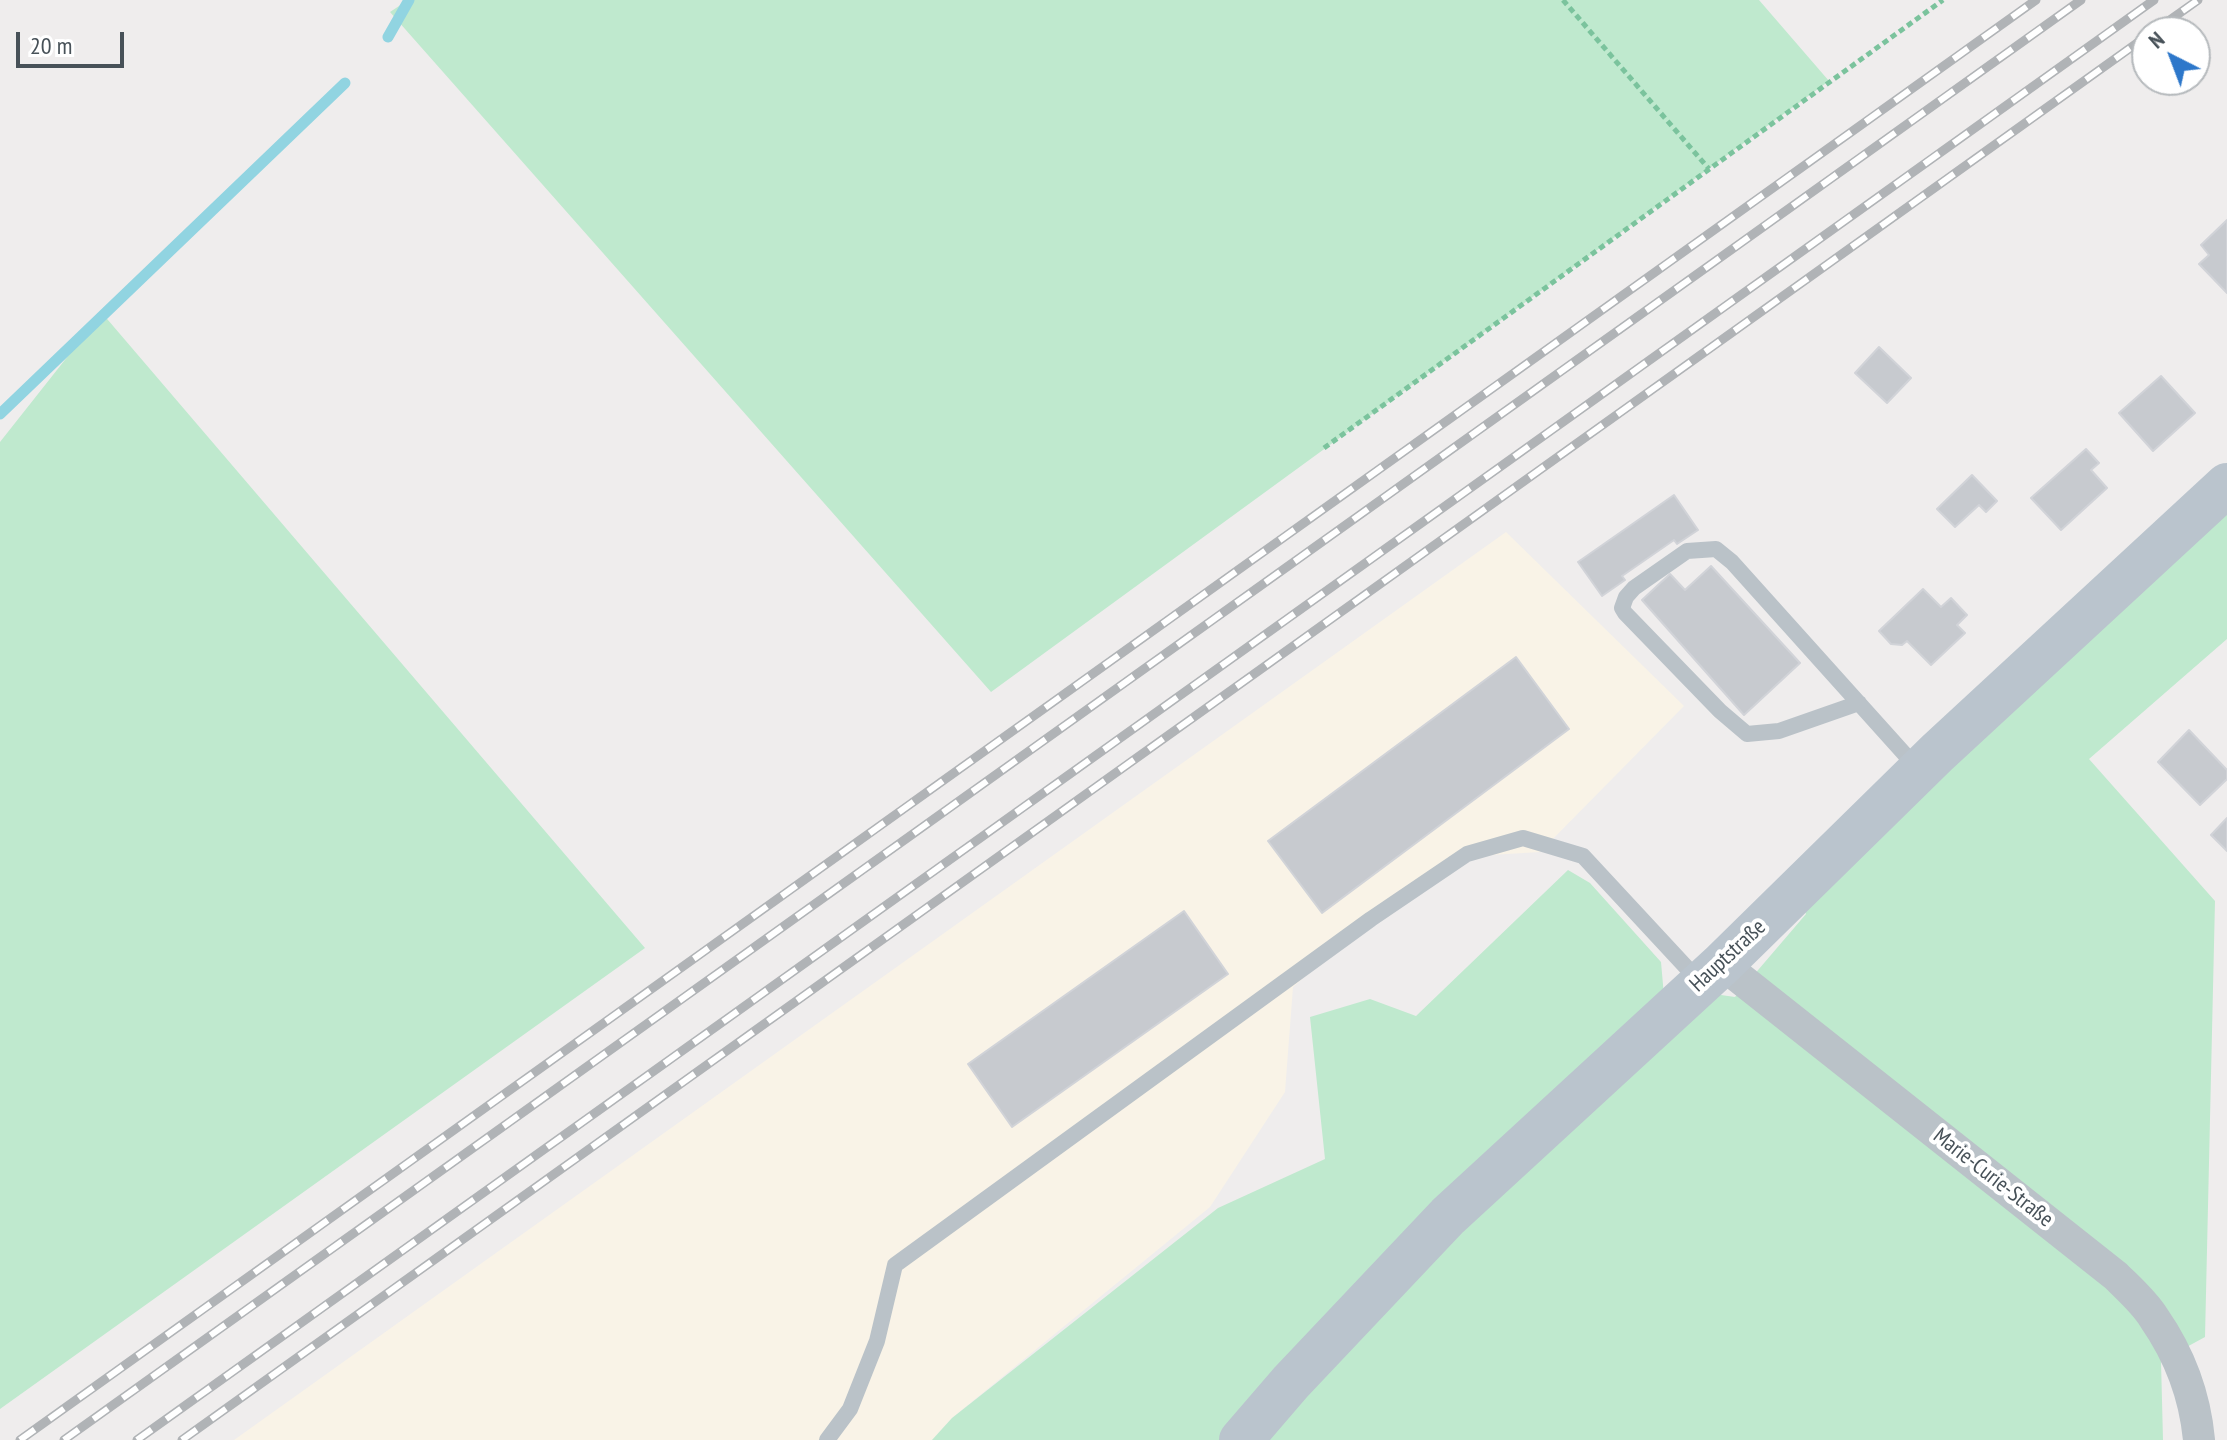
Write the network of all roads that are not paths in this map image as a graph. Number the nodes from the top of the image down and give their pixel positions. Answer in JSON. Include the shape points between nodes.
{"nodes":[{"id":1,"x":2227,"y":485,"type":"edge"},
{"id":2,"x":1859,"y":703,"type":"junction"},
{"id":3,"x":1919,"y":770,"type":"junction"},
{"id":4,"x":1711,"y":973,"type":"junction"},
{"id":5,"x":827,"y":1440,"type":"edge"},
{"id":6,"x":1241,"y":1440,"type":"edge"},
{"id":7,"x":2199,"y":1440,"type":"edge"}],
"edges":[{"from":1,"to":3,"type":"street","name":"Hauptstraße"},
{"from":2,"to":2,"type":"lane","via":[[1716,549],[1687,551],[1634,588],[1623,604],[1625,613],[1747,734],[1779,731]]},
{"from":2,"to":3,"type":"lane"},
{"from":3,"to":4,"type":"street","name":"Hauptstraße"},
{"from":4,"to":5,"type":"lane","via":[[1583,856],[1523,838],[1467,854],[895,1265],[877,1341],[850,1409]]},
{"from":4,"to":6,"type":"street","name":"Hauptstraße","via":[[1448,1216]]},
{"from":4,"to":7,"type":"street","name":"Marie-Curie-Straße","via":[[2116,1276],[2153,1316],[2180,1365]]}]}
